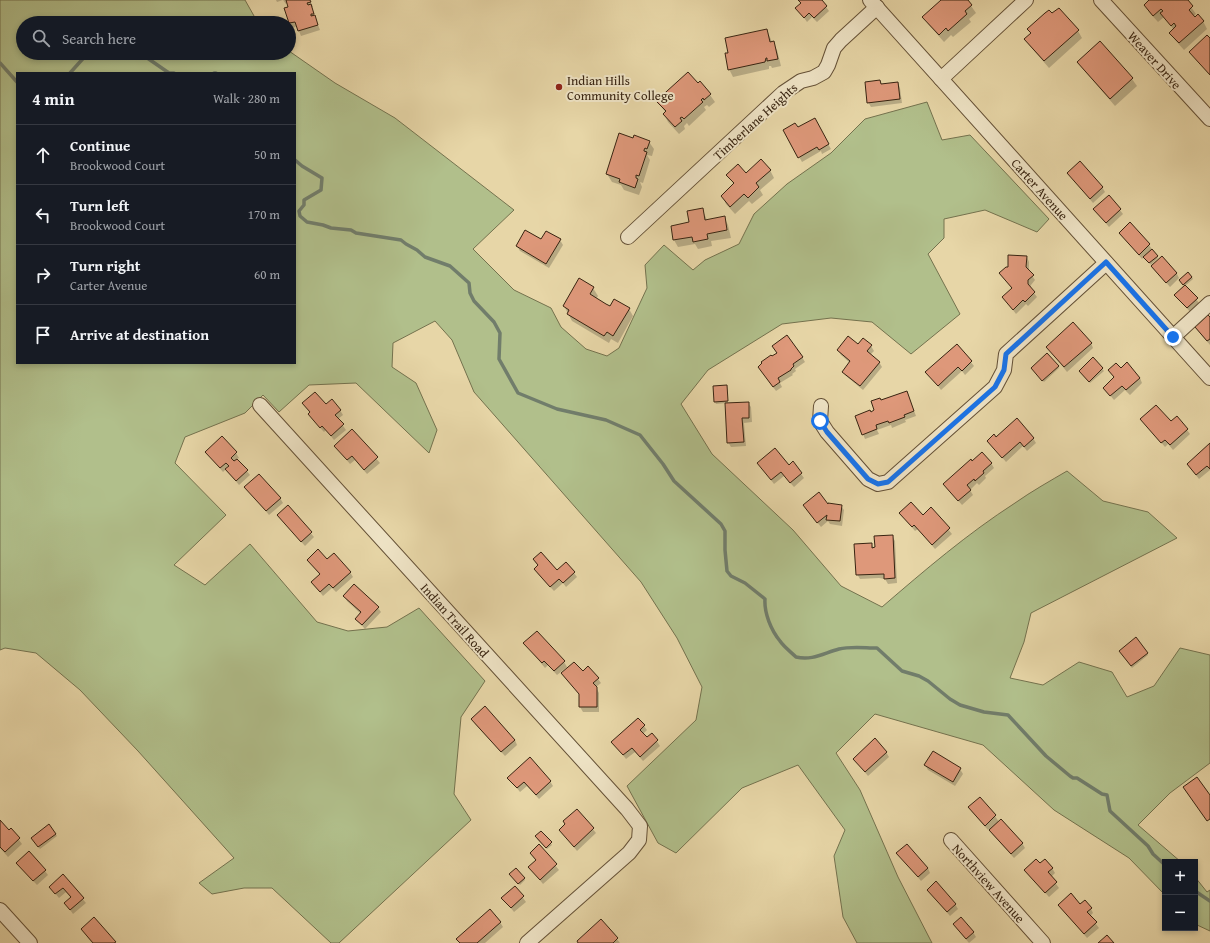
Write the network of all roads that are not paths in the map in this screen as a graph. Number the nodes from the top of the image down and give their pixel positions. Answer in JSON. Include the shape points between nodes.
{"nodes":[{"id":1,"x":1026,"y":0,"type":"edge"},
{"id":2,"x":1101,"y":0,"type":"edge"},
{"id":3,"x":873,"y":4,"type":"edge"},
{"id":4,"x":941,"y":79,"type":"junction"},
{"id":5,"x":1210,"y":119,"type":"edge"},
{"id":6,"x":628,"y":237,"type":"dead end"},
{"id":7,"x":1106,"y":262,"type":"junction"},
{"id":8,"x":1210,"y":303,"type":"edge"},
{"id":9,"x":1173,"y":337,"type":"junction"},
{"id":10,"x":1210,"y":378,"type":"edge"},
{"id":11,"x":260,"y":406,"type":"dead end"},
{"id":12,"x":821,"y":406,"type":"dead end"},
{"id":13,"x":951,"y":840,"type":"dead end"},
{"id":14,"x":0,"y":910,"type":"edge"},
{"id":15,"x":30,"y":943,"type":"edge"},
{"id":16,"x":527,"y":943,"type":"edge"},
{"id":17,"x":1043,"y":943,"type":"edge"}],
"edges":[{"from":1,"to":4,"type":"street"},
{"from":2,"to":5,"type":"street","name":"Weaver Drive"},
{"from":3,"to":4,"type":"street","name":"Carter Avenue"},
{"from":3,"to":6,"type":"street","name":"Timberlane Heights","via":[[834,48],[824,72],[801,81],[783,93]]},
{"from":4,"to":7,"type":"street","name":"Carter Avenue"},
{"from":7,"to":9,"type":"street","name":"Carter Avenue"},
{"from":7,"to":12,"type":"street","via":[[1006,354],[1004,370],[995,387],[888,482],[878,484],[868,479],[820,421]]},
{"from":8,"to":9,"type":"street"},
{"from":9,"to":10,"type":"street","name":"Carter Avenue"},
{"from":11,"to":16,"type":"street","name":"Indian Trail Road","via":[[627,808],[640,826],[639,840],[629,852]]},
{"from":13,"to":17,"type":"street","name":"Northview Avenue"},
{"from":14,"to":15,"type":"street"}]}
